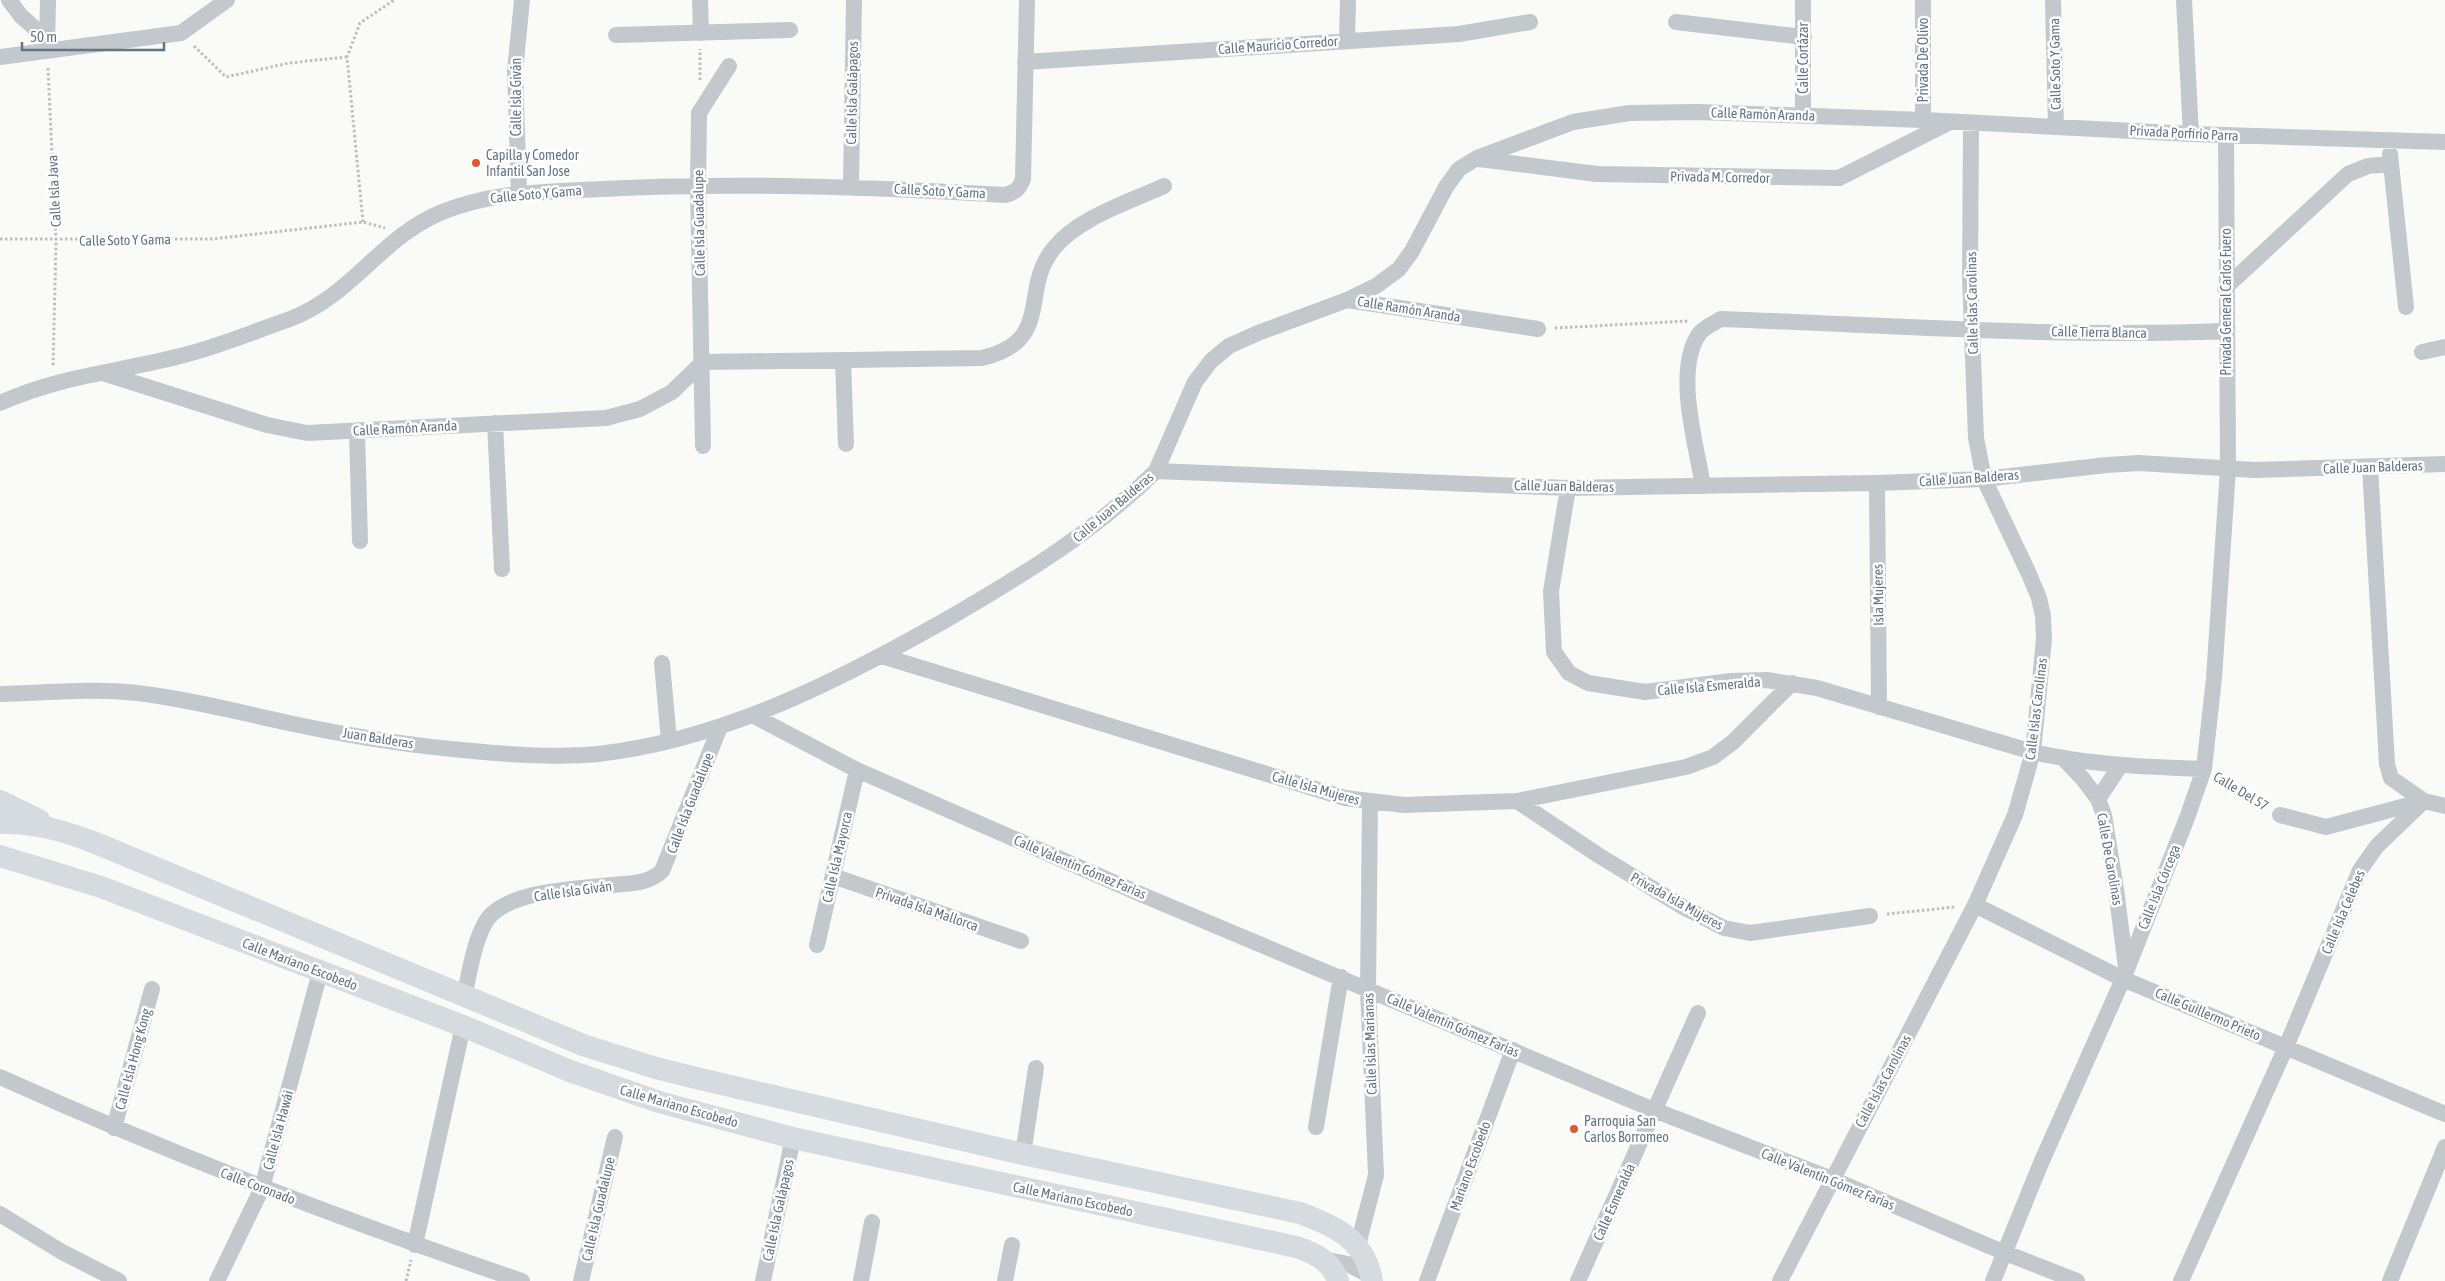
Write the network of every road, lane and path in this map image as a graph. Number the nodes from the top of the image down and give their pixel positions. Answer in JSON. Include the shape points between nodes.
{"nodes":[{"id":1,"x":9,"y":0,"type":"edge"},
{"id":2,"x":48,"y":0,"type":"edge"},
{"id":3,"x":227,"y":0,"type":"edge"},
{"id":4,"x":394,"y":0,"type":"edge"},
{"id":5,"x":522,"y":0,"type":"edge"},
{"id":6,"x":700,"y":0,"type":"edge"},
{"id":7,"x":854,"y":0,"type":"edge"},
{"id":8,"x":1027,"y":0,"type":"edge"},
{"id":9,"x":1348,"y":0,"type":"edge"},
{"id":10,"x":1804,"y":0,"type":"edge"},
{"id":11,"x":1924,"y":0,"type":"edge"},
{"id":12,"x":2053,"y":0,"type":"edge"},
{"id":13,"x":2184,"y":0,"type":"edge"},
{"id":14,"x":1530,"y":22,"type":"dead end"},
{"id":15,"x":1676,"y":22,"type":"dead end"},
{"id":16,"x":790,"y":30,"type":"dead end"},
{"id":17,"x":181,"y":33,"type":"junction"},
{"id":18,"x":700,"y":34,"type":"junction"},
{"id":19,"x":616,"y":35,"type":"dead end"},
{"id":20,"x":1804,"y":37,"type":"junction"},
{"id":21,"x":1346,"y":40,"type":"junction"},
{"id":22,"x":47,"y":46,"type":"junction"},
{"id":23,"x":0,"y":57,"type":"edge"},
{"id":24,"x":347,"y":57,"type":"junction"},
{"id":25,"x":1025,"y":62,"type":"junction"},
{"id":26,"x":729,"y":66,"type":"dead end"},
{"id":27,"x":699,"y":113,"type":"junction"},
{"id":28,"x":1803,"y":115,"type":"junction"},
{"id":29,"x":1923,"y":120,"type":"junction"},
{"id":30,"x":1951,"y":122,"type":"junction"},
{"id":31,"x":1972,"y":123,"type":"junction"},
{"id":32,"x":2056,"y":127,"type":"junction"},
{"id":33,"x":2191,"y":134,"type":"junction"},
{"id":34,"x":2226,"y":135,"type":"junction"},
{"id":35,"x":2388,"y":142,"type":"junction"},
{"id":36,"x":2445,"y":142,"type":"edge"},
{"id":37,"x":1477,"y":158,"type":"junction"},
{"id":38,"x":2391,"y":164,"type":"junction"},
{"id":39,"x":698,"y":185,"type":"junction"},
{"id":40,"x":851,"y":186,"type":"junction"},
{"id":41,"x":1164,"y":186,"type":"dead end"},
{"id":42,"x":519,"y":194,"type":"junction"},
{"id":43,"x":362,"y":222,"type":"junction"},
{"id":44,"x":403,"y":232,"type":"junction"},
{"id":45,"x":0,"y":239,"type":"edge"},
{"id":46,"x":56,"y":240,"type":"junction"},
{"id":47,"x":2225,"y":288,"type":"junction"},
{"id":48,"x":1347,"y":300,"type":"junction"},
{"id":49,"x":2406,"y":307,"type":"dead end"},
{"id":50,"x":1721,"y":319,"type":"junction"},
{"id":51,"x":1972,"y":328,"type":"junction"},
{"id":52,"x":1538,"y":329,"type":"joint"},
{"id":53,"x":2226,"y":331,"type":"junction"},
{"id":54,"x":2445,"y":347,"type":"edge"},
{"id":55,"x":2422,"y":352,"type":"dead end"},
{"id":56,"x":843,"y":361,"type":"junction"},
{"id":57,"x":703,"y":362,"type":"junction"},
{"id":58,"x":98,"y":372,"type":"junction"},
{"id":59,"x":53,"y":382,"type":"junction"},
{"id":60,"x":0,"y":403,"type":"edge"},
{"id":61,"x":495,"y":423,"type":"junction"},
{"id":62,"x":357,"y":430,"type":"junction"},
{"id":63,"x":846,"y":444,"type":"dead end"},
{"id":64,"x":703,"y":446,"type":"dead end"},
{"id":65,"x":2445,"y":464,"type":"edge"},
{"id":66,"x":2370,"y":467,"type":"junction"},
{"id":67,"x":2228,"y":469,"type":"junction"},
{"id":68,"x":1156,"y":470,"type":"junction"},
{"id":69,"x":1984,"y":479,"type":"junction"},
{"id":70,"x":1877,"y":483,"type":"junction"},
{"id":71,"x":1703,"y":486,"type":"junction"},
{"id":72,"x":1568,"y":488,"type":"junction"},
{"id":73,"x":360,"y":541,"type":"dead end"},
{"id":74,"x":502,"y":569,"type":"dead end"},
{"id":75,"x":882,"y":656,"type":"junction"},
{"id":76,"x":662,"y":663,"type":"dead end"},
{"id":77,"x":1792,"y":683,"type":"junction"},
{"id":78,"x":0,"y":694,"type":"edge"},
{"id":79,"x":1879,"y":707,"type":"junction"},
{"id":80,"x":754,"y":716,"type":"junction"},
{"id":81,"x":720,"y":727,"type":"junction"},
{"id":82,"x":669,"y":741,"type":"junction"},
{"id":83,"x":2033,"y":752,"type":"junction"},
{"id":84,"x":2064,"y":759,"type":"junction"},
{"id":85,"x":2120,"y":766,"type":"junction"},
{"id":86,"x":2204,"y":769,"type":"junction"},
{"id":87,"x":857,"y":770,"type":"junction"},
{"id":88,"x":2098,"y":800,"type":"junction"},
{"id":89,"x":0,"y":801,"type":"edge"},
{"id":90,"x":2424,"y":801,"type":"junction"},
{"id":91,"x":1370,"y":802,"type":"junction"},
{"id":92,"x":1517,"y":802,"type":"junction"},
{"id":93,"x":2445,"y":806,"type":"edge"},
{"id":94,"x":2280,"y":815,"type":"joint"},
{"id":95,"x":0,"y":823,"type":"edge"},
{"id":96,"x":56,"y":828,"type":"junction"},
{"id":97,"x":0,"y":856,"type":"edge"},
{"id":98,"x":832,"y":876,"type":"junction"},
{"id":99,"x":656,"y":877,"type":"joint"},
{"id":100,"x":1976,"y":905,"type":"junction"},
{"id":101,"x":1870,"y":916,"type":"joint"},
{"id":102,"x":1020,"y":941,"type":"dead end"},
{"id":103,"x":818,"y":945,"type":"dead end"},
{"id":104,"x":320,"y":972,"type":"junction"},
{"id":105,"x":2124,"y":975,"type":"junction"},
{"id":106,"x":1341,"y":977,"type":"junction"},
{"id":107,"x":152,"y":989,"type":"dead end"},
{"id":108,"x":1368,"y":990,"type":"junction"},
{"id":109,"x":464,"y":996,"type":"junction"},
{"id":110,"x":1698,"y":1013,"type":"dead end"},
{"id":111,"x":463,"y":1026,"type":"junction"},
{"id":112,"x":2286,"y":1047,"type":"junction"},
{"id":113,"x":1512,"y":1050,"type":"junction"},
{"id":114,"x":1036,"y":1068,"type":"dead end"},
{"id":115,"x":0,"y":1077,"type":"edge"},
{"id":116,"x":1654,"y":1110,"type":"junction"},
{"id":117,"x":2445,"y":1114,"type":"edge"},
{"id":118,"x":1316,"y":1126,"type":"dead end"},
{"id":119,"x":114,"y":1128,"type":"junction"},
{"id":120,"x":615,"y":1138,"type":"dead end"},
{"id":121,"x":793,"y":1138,"type":"junction"},
{"id":122,"x":2445,"y":1147,"type":"edge"},
{"id":123,"x":1023,"y":1154,"type":"junction"},
{"id":124,"x":1832,"y":1179,"type":"junction"},
{"id":125,"x":262,"y":1188,"type":"junction"},
{"id":126,"x":0,"y":1214,"type":"edge"},
{"id":127,"x":872,"y":1222,"type":"dead end"},
{"id":128,"x":415,"y":1245,"type":"junction"},
{"id":129,"x":1012,"y":1245,"type":"dead end"},
{"id":130,"x":1358,"y":1246,"type":"junction"},
{"id":131,"x":2003,"y":1252,"type":"junction"},
{"id":132,"x":1323,"y":1259,"type":"junction"},
{"id":133,"x":1374,"y":1279,"type":"edge"},
{"id":134,"x":119,"y":1281,"type":"edge"},
{"id":135,"x":217,"y":1281,"type":"edge"},
{"id":136,"x":522,"y":1281,"type":"edge"},
{"id":137,"x":581,"y":1281,"type":"edge"},
{"id":138,"x":763,"y":1281,"type":"edge"},
{"id":139,"x":861,"y":1281,"type":"edge"},
{"id":140,"x":1005,"y":1281,"type":"edge"},
{"id":141,"x":1338,"y":1281,"type":"edge"},
{"id":142,"x":1427,"y":1281,"type":"edge"},
{"id":143,"x":1578,"y":1281,"type":"edge"},
{"id":144,"x":1780,"y":1281,"type":"edge"},
{"id":145,"x":1992,"y":1281,"type":"edge"},
{"id":146,"x":2077,"y":1281,"type":"edge"},
{"id":147,"x":2181,"y":1281,"type":"edge"},
{"id":148,"x":2390,"y":1281,"type":"edge"}],
"edges":[{"from":1,"to":22,"type":"street"},
{"from":2,"to":22,"type":"street"},
{"from":3,"to":17,"type":"street"},
{"from":4,"to":24,"type":"path","via":[[360,22]]},
{"from":5,"to":42,"type":"street","name":"Calle Isla Giván","via":[[515,71]]},
{"from":6,"to":18,"type":"street"},
{"from":7,"to":40,"type":"street","name":"Calle Isla Galápagos"},
{"from":8,"to":25,"type":"street"},
{"from":9,"to":21,"type":"street"},
{"from":10,"to":20,"type":"street","name":"Calle Cortázar"},
{"from":11,"to":29,"type":"street","name":"Privada De Olivo"},
{"from":12,"to":32,"type":"street","name":"Calle Soto Y Gama"},
{"from":13,"to":33,"type":"street"},
{"from":14,"to":21,"type":"street","name":"Calle Mauricio Corredor","via":[[1460,34]]},
{"from":15,"to":20,"type":"street"},
{"from":16,"to":18,"type":"street"},
{"from":17,"to":22,"type":"street"},
{"from":17,"to":24,"type":"path","via":[[226,77],[289,63]]},
{"from":18,"to":19,"type":"street"},
{"from":18,"to":27,"type":"path"},
{"from":20,"to":28,"type":"street","name":"Calle Cortázar"},
{"from":21,"to":25,"type":"street","name":"Calle Mauricio Corredor"},
{"from":22,"to":23,"type":"street"},
{"from":22,"to":46,"type":"path","name":"Calle Isla Java"},
{"from":24,"to":43,"type":"path"},
{"from":25,"to":40,"type":"street","name":"Calle Soto Y Gama","via":[[1023,172],[1019,189],[1005,194]]},
{"from":26,"to":27,"type":"street"},
{"from":27,"to":39,"type":"street","name":"Calle Isla Guadalupe"},
{"from":28,"to":29,"type":"street","name":"Calle Ramón Aranda"},
{"from":28,"to":37,"type":"street","name":"Calle Ramón Aranda","via":[[1629,113],[1599,116],[1573,122]]},
{"from":29,"to":30,"type":"street","name":"Privada Porfirio Parra"},
{"from":30,"to":31,"type":"street","name":"Privada Porfirio Parra"},
{"from":30,"to":37,"type":"street","name":"Privada M. Corredor","via":[[1839,178],[1597,174]]},
{"from":31,"to":32,"type":"street","name":"Privada Porfirio Parra"},
{"from":31,"to":51,"type":"street","name":"Calle Islas Carolinas"},
{"from":32,"to":33,"type":"street","name":"Privada Porfirio Parra"},
{"from":33,"to":34,"type":"street","name":"Privada Porfirio Parra"},
{"from":34,"to":35,"type":"street","name":"Privada Porfirio Parra"},
{"from":34,"to":47,"type":"street","name":"Privada General Carlos Fuero"},
{"from":35,"to":36,"type":"street","name":"Privada Porfirio Parra"},
{"from":35,"to":38,"type":"street"},
{"from":37,"to":48,"type":"street","name":"Calle Ramón Aranda","via":[[1459,169],[1446,187],[1412,251],[1399,268],[1376,286]]},
{"from":38,"to":47,"type":"street","via":[[2368,166],[2348,174]]},
{"from":38,"to":49,"type":"street"},
{"from":39,"to":40,"type":"street","name":"Calle Soto Y Gama"},
{"from":39,"to":42,"type":"street","name":"Calle Soto Y Gama"},
{"from":39,"to":57,"type":"street","name":"Calle Isla Guadalupe"},
{"from":41,"to":56,"type":"street","via":[[1067,233],[1052,250],[1042,270],[1030,321],[1023,335],[1002,353],[982,358]]},
{"from":42,"to":44,"type":"street","name":"Calle Soto Y Gama","via":[[488,198],[440,213]]},
{"from":43,"to":44,"type":"path","name":"Calle Soto Y Gama"},
{"from":43,"to":46,"type":"path","name":"Calle Soto Y Gama","via":[[212,239]]},
{"from":44,"to":58,"type":"street","via":[[326,302],[300,315],[188,354]]},
{"from":45,"to":46,"type":"path","name":"Calle Soto Y Gama"},
{"from":46,"to":59,"type":"path","name":"Calle Isla Java"},
{"from":47,"to":53,"type":"street","name":"Privada General Carlos Fuero"},
{"from":48,"to":52,"type":"street","name":"Calle Ramón Aranda"},
{"from":48,"to":68,"type":"street","via":[[1229,346],[1211,361],[1195,382]]},
{"from":50,"to":51,"type":"street"},
{"from":50,"to":52,"type":"path"},
{"from":50,"to":71,"type":"street","via":[[1700,332],[1689,354],[1686,382]]},
{"from":51,"to":53,"type":"street","name":"Calle Tierra Blanca","via":[[2128,334]]},
{"from":51,"to":69,"type":"street","name":"Calle Islas Carolinas","via":[[1976,438]]},
{"from":53,"to":67,"type":"street","name":"Privada General Carlos Fuero"},
{"from":54,"to":55,"type":"street"},
{"from":56,"to":57,"type":"street"},
{"from":56,"to":63,"type":"street"},
{"from":57,"to":61,"type":"street","name":"Calle Ramón Aranda","via":[[672,392],[640,409],[606,418]]},
{"from":57,"to":64,"type":"street","name":"Calle Isla Guadalupe"},
{"from":58,"to":59,"type":"street"},
{"from":58,"to":62,"type":"street","name":"Calle Ramón Aranda","via":[[267,425],[307,433]]},
{"from":59,"to":60,"type":"street"},
{"from":61,"to":62,"type":"street","name":"Calle Ramón Aranda"},
{"from":61,"to":74,"type":"street"},
{"from":62,"to":73,"type":"street"},
{"from":65,"to":66,"type":"street","name":"Calle Juan Balderas"},
{"from":66,"to":67,"type":"street","name":"Calle Juan Balderas"},
{"from":66,"to":90,"type":"street","via":[[2387,764],[2391,778]]},
{"from":67,"to":69,"type":"street","name":"Calle Juan Balderas","via":[[2131,464]]},
{"from":67,"to":86,"type":"street","name":"Calle Isla Córcega","via":[[2212,704]]},
{"from":68,"to":72,"type":"street","name":"Calle Juan Balderas"},
{"from":68,"to":75,"type":"street","name":"Calle Juan Balderas","via":[[1126,500],[1062,549]]},
{"from":69,"to":70,"type":"street","name":"Calle Juan Balderas"},
{"from":69,"to":83,"type":"street","name":"Calle Islas Carolinas","via":[[2029,574],[2043,616],[2044,639]]},
{"from":70,"to":71,"type":"street","name":"Calle Juan Balderas"},
{"from":70,"to":79,"type":"street","name":"Isla Mujeres"},
{"from":71,"to":72,"type":"street","name":"Calle Juan Balderas"},
{"from":72,"to":77,"type":"street","name":"Calle Isla Esmeralda","via":[[1551,592],[1554,652],[1569,673],[1588,683],[1645,692],[1731,681]]},
{"from":75,"to":80,"type":"street","name":"Calle Juan Balderas"},
{"from":75,"to":91,"type":"street","name":"Calle Isla Mujeres","via":[[1345,798]]},
{"from":76,"to":82,"type":"street"},
{"from":77,"to":79,"type":"street","name":"Calle Isla Esmeralda"},
{"from":77,"to":92,"type":"street","name":"Calle Isla Mujeres","via":[[1733,742],[1712,756],[1686,767]]},
{"from":78,"to":82,"type":"street","name":"Juan Balderas","via":[[67,690],[136,693],[195,702],[303,726],[476,752],[562,756],[598,754]]},
{"from":79,"to":83,"type":"street","name":"Calle Isla Esmeralda"},
{"from":80,"to":81,"type":"street","name":"Juan Balderas"},
{"from":80,"to":87,"type":"street","name":"Calle Valentín Gómez Farías"},
{"from":81,"to":82,"type":"street","name":"Juan Balderas"},
{"from":81,"to":99,"type":"street","name":"Calle Isla Guadalupe","via":[[667,861]]},
{"from":83,"to":84,"type":"street","name":"Calle Del 57"},
{"from":83,"to":100,"type":"street","name":"Calle Islas Carolinas","via":[[2015,815]]},
{"from":84,"to":85,"type":"street","name":"Calle Del 57"},
{"from":84,"to":88,"type":"street","name":"Calle De Carolinas"},
{"from":85,"to":86,"type":"street","name":"Calle Del 57"},
{"from":85,"to":88,"type":"street"},
{"from":86,"to":94,"type":"path","name":"Calle Del 57"},
{"from":86,"to":105,"type":"street","name":"Calle Isla Córcega"},
{"from":87,"to":98,"type":"street","name":"Calle Isla Mayorca"},
{"from":87,"to":106,"type":"street","name":"Calle Valentín Gómez Farías"},
{"from":88,"to":105,"type":"street","name":"Calle De Carolinas","via":[[2108,834]]},
{"from":89,"to":96,"type":"main road"},
{"from":90,"to":93,"type":"street","name":"Calle Del 57"},
{"from":90,"to":94,"type":"street","name":"Calle Del 57","via":[[2326,827]]},
{"from":90,"to":112,"type":"street","name":"Calle Isla Celebes","via":[[2377,846],[2360,870]]},
{"from":91,"to":92,"type":"street","name":"Calle Isla Mujeres","via":[[1404,805]]},
{"from":91,"to":108,"type":"street","name":"Calle Islas Marianas"},
{"from":92,"to":101,"type":"street","name":"Privada Isla Mujeres","via":[[1606,860],[1724,928],[1750,933]]},
{"from":95,"to":96,"type":"main road","via":[[23,822]]},
{"from":96,"to":109,"type":"main road"},
{"from":97,"to":104,"type":"main road","name":"Calle Mariano Escobedo","via":[[101,887]]},
{"from":98,"to":102,"type":"street","name":"Privada Isla Mallorca"},
{"from":98,"to":103,"type":"street","name":"Calle Isla Mayorca"},
{"from":99,"to":109,"type":"street","name":"Calle Isla Giván","via":[[645,882],[548,892],[507,903],[495,910],[478,938]]},
{"from":100,"to":101,"type":"path"},
{"from":100,"to":105,"type":"street","name":"Calle Guillermo Prieto"},
{"from":100,"to":124,"type":"street","name":"Calle Islas Carolinas"},
{"from":104,"to":111,"type":"main road","name":"Calle Mariano Escobedo"},
{"from":104,"to":125,"type":"street","name":"Calle Isla Hawái"},
{"from":105,"to":112,"type":"street","name":"Calle Guillermo Prieto"},
{"from":105,"to":131,"type":"street","name":"Calle Isla Córcega"},
{"from":106,"to":108,"type":"street","name":"Calle Valentín Gómez Farías"},
{"from":106,"to":118,"type":"street"},
{"from":107,"to":119,"type":"street","name":"Calle Isla Hong Kong"},
{"from":108,"to":113,"type":"street","name":"Calle Valentín Gómez Farías"},
{"from":108,"to":130,"type":"street","name":"Calle Islas Marianas","via":[[1376,1175]]},
{"from":109,"to":123,"type":"main road","via":[[583,1045],[656,1068]]},
{"from":110,"to":116,"type":"street","name":"Calle Esmeralda"},
{"from":111,"to":121,"type":"main road","name":"Calle Mariano Escobedo","via":[[622,1090]]},
{"from":111,"to":128,"type":"street"},
{"from":112,"to":117,"type":"street","name":"Calle Guillermo Prieto"},
{"from":112,"to":147,"type":"street","name":"Calle Isla Celebes"},
{"from":113,"to":116,"type":"street","name":"Calle Valentín Gómez Farías"},
{"from":113,"to":142,"type":"street","name":"Mariano Escobedo"},
{"from":114,"to":123,"type":"street"},
{"from":115,"to":119,"type":"street","name":"Calle Coronado"},
{"from":116,"to":124,"type":"street","name":"Calle Valentín Gómez Farías"},
{"from":116,"to":143,"type":"street","name":"Calle Esmeralda"},
{"from":119,"to":125,"type":"street","name":"Calle Coronado"},
{"from":120,"to":137,"type":"street","name":"Calle Isla Guadalupe"},
{"from":121,"to":132,"type":"main road","name":"Calle Mariano Escobedo","via":[[1287,1245]]},
{"from":121,"to":138,"type":"street","name":"Calle Isla Galápagos"},
{"from":122,"to":148,"type":"street"},
{"from":123,"to":130,"type":"main road","via":[[1300,1213],[1341,1232]]},
{"from":124,"to":131,"type":"street","name":"Calle Valentín Gómez Farías"},
{"from":124,"to":144,"type":"street","name":"Calle Islas Carolinas"},
{"from":125,"to":128,"type":"street","name":"Calle Coronado"},
{"from":125,"to":135,"type":"street","name":"Calle Isla Hawái"},
{"from":126,"to":134,"type":"street","via":[[62,1252]]},
{"from":127,"to":139,"type":"street"},
{"from":128,"to":136,"type":"street","name":"Calle Coronado"},
{"from":129,"to":140,"type":"street"},
{"from":130,"to":133,"type":"main road"},
{"from":131,"to":145,"type":"street","name":"Calle Isla Córcega"},
{"from":131,"to":146,"type":"street","name":"Calle Valentín Gómez Farías"},
{"from":132,"to":133,"type":"street","name":"Calle Mariano Escobedo","via":[[1348,1264]]},
{"from":132,"to":141,"type":"main road"}]}
